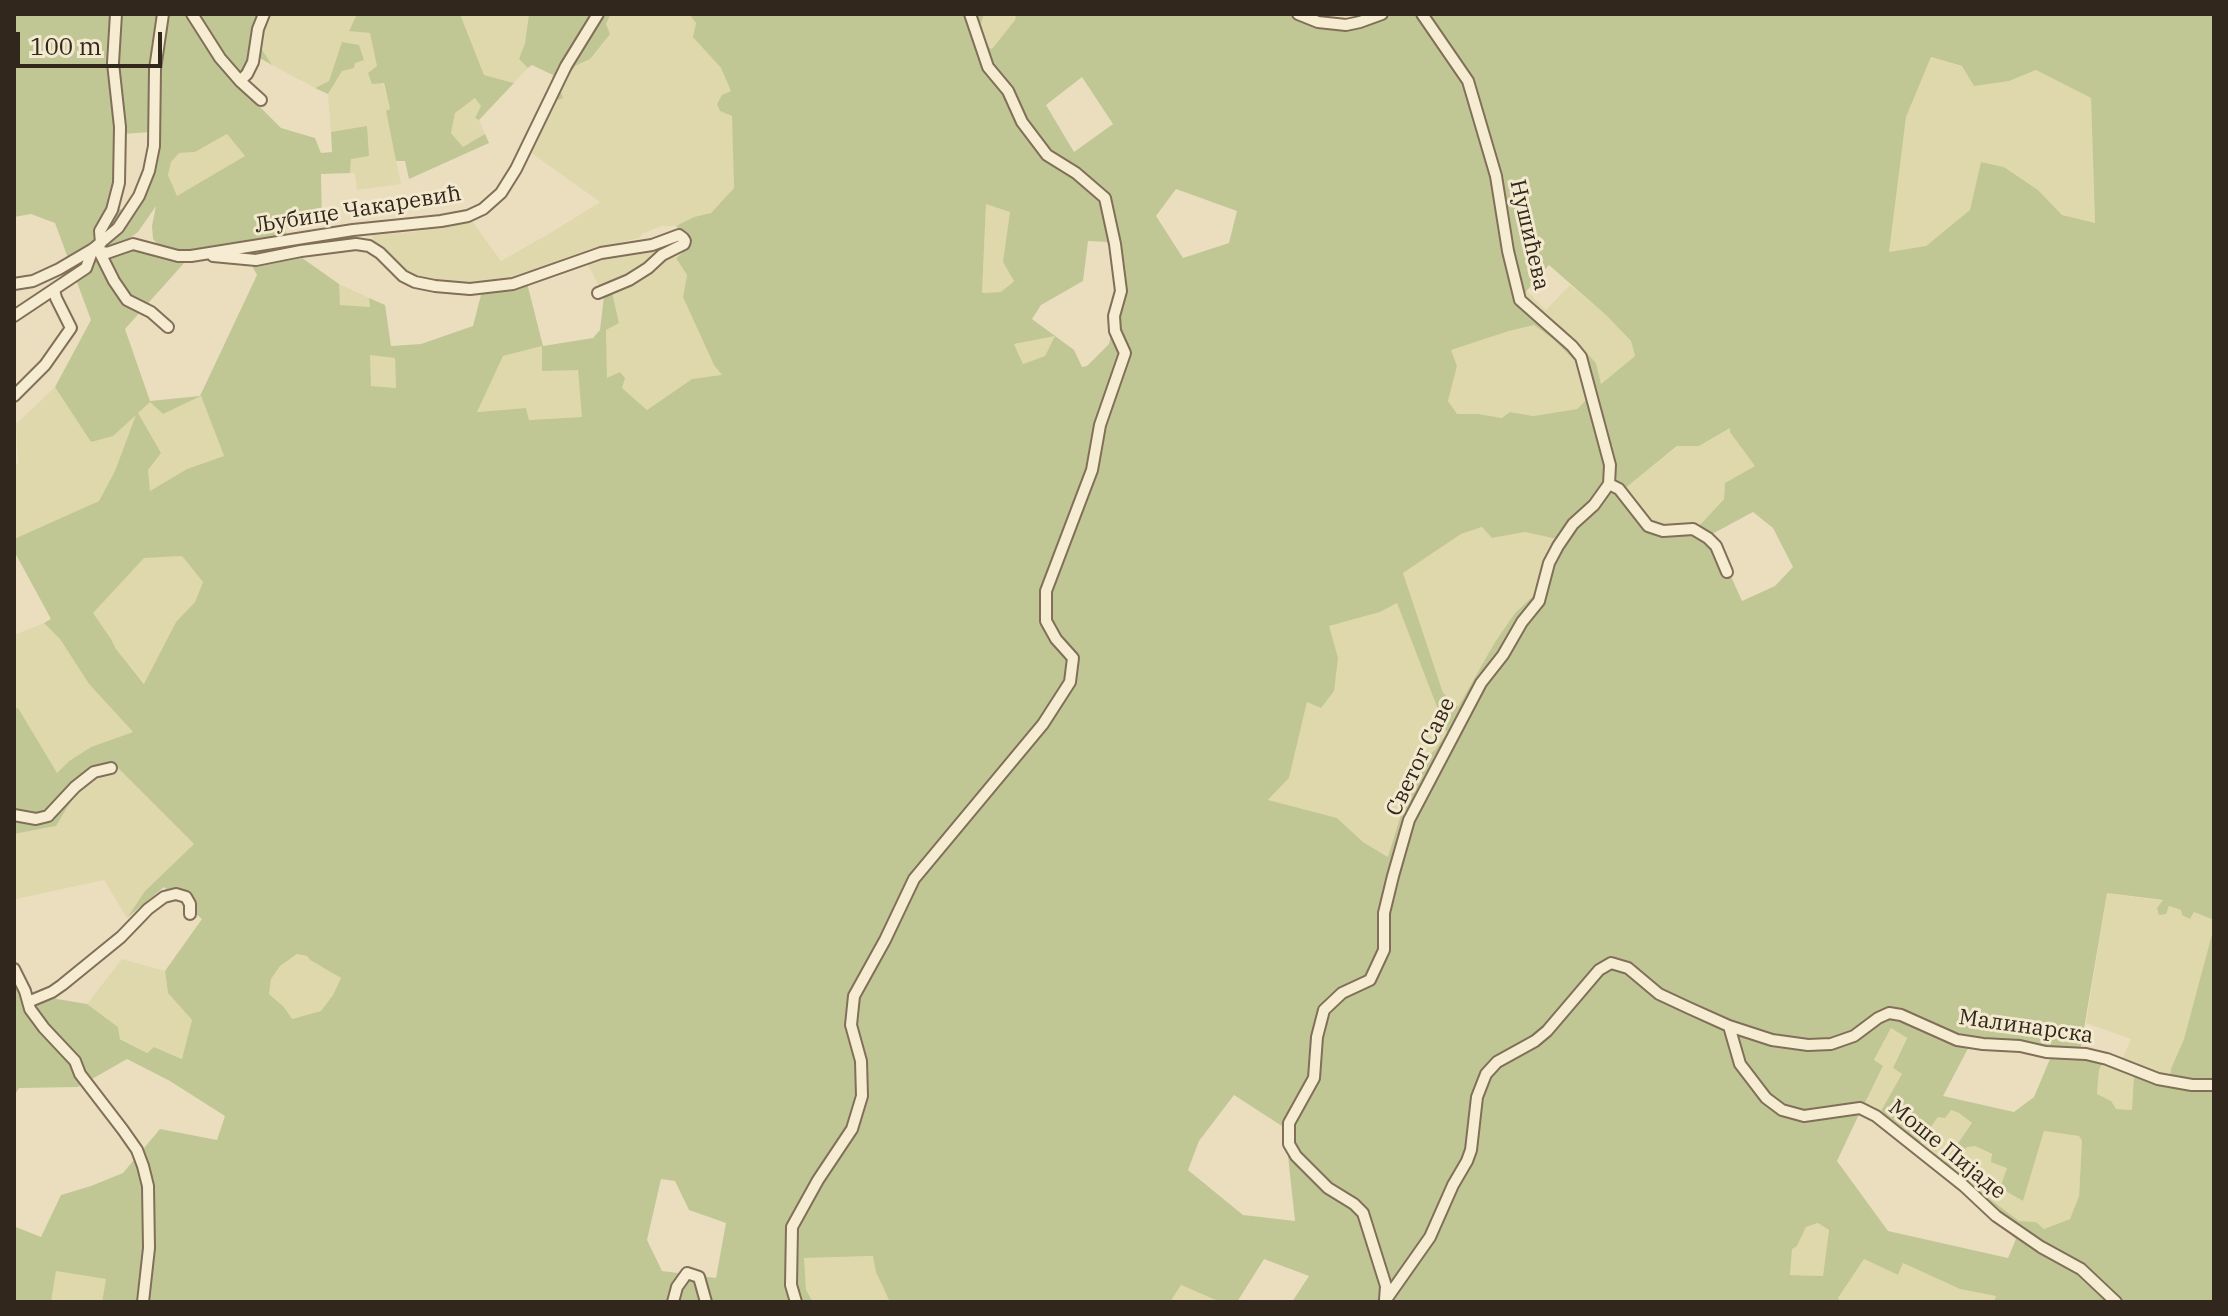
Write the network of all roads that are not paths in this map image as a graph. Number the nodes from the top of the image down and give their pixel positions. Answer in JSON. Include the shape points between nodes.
{"nodes":[{"id":1,"x":116,"y":14,"type":"edge"},
{"id":2,"x":163,"y":14,"type":"edge"},
{"id":3,"x":192,"y":14,"type":"edge"},
{"id":4,"x":264,"y":14,"type":"edge"},
{"id":5,"x":598,"y":14,"type":"edge"},
{"id":6,"x":970,"y":14,"type":"edge"},
{"id":7,"x":1298,"y":14,"type":"edge"},
{"id":8,"x":1382,"y":14,"type":"edge"},
{"id":9,"x":1422,"y":14,"type":"edge"},
{"id":10,"x":240,"y":81,"type":"junction"},
{"id":11,"x":261,"y":100,"type":"dead end"},
{"id":12,"x":98,"y":248,"type":"junction"},
{"id":13,"x":204,"y":255,"type":"junction"},
{"id":14,"x":14,"y":284,"type":"edge"},
{"id":15,"x":54,"y":290,"type":"junction"},
{"id":16,"x":598,"y":293,"type":"dead end"},
{"id":17,"x":14,"y":316,"type":"edge"},
{"id":18,"x":168,"y":327,"type":"dead end"},
{"id":19,"x":14,"y":396,"type":"edge"},
{"id":20,"x":1609,"y":484,"type":"junction"},
{"id":21,"x":1727,"y":572,"type":"dead end"},
{"id":22,"x":111,"y":768,"type":"dead end"},
{"id":23,"x":14,"y":815,"type":"edge"},
{"id":24,"x":190,"y":914,"type":"dead end"},
{"id":25,"x":14,"y":969,"type":"edge"},
{"id":26,"x":28,"y":1002,"type":"junction"},
{"id":27,"x":1729,"y":1026,"type":"junction"},
{"id":28,"x":2214,"y":1085,"type":"edge"},
{"id":29,"x":143,"y":1302,"type":"edge"},
{"id":30,"x":673,"y":1302,"type":"edge"},
{"id":31,"x":706,"y":1302,"type":"edge"},
{"id":32,"x":796,"y":1302,"type":"edge"},
{"id":33,"x":1385,"y":1302,"type":"edge"},
{"id":34,"x":2116,"y":1302,"type":"edge"}],
"edges":[{"from":1,"to":12,"type":"street","via":[[119,183]]},
{"from":2,"to":12,"type":"street","via":[[149,171],[130,211]]},
{"from":3,"to":10,"type":"street"},
{"from":4,"to":10,"type":"street","via":[[253,62]]},
{"from":5,"to":13,"type":"street","name":"Љубице Чакаревић","via":[[516,169],[483,209],[441,221]]},
{"from":6,"to":32,"type":"street","via":[[988,67],[1008,91],[1022,122],[1047,155],[1105,198],[1121,291],[1115,331],[1125,353],[1100,425],[1092,470],[1046,591],[1046,621],[1073,658],[1070,682],[1043,724],[914,879],[854,996],[851,1025],[861,1061],[862,1096],[852,1129],[792,1227],[791,1285]]},
{"from":7,"to":8,"type":"street","via":[[1346,25]]},
{"from":9,"to":20,"type":"street","name":"Нушићева","via":[[1468,81],[1496,176],[1520,300],[1581,357],[1610,465]]},
{"from":10,"to":11,"type":"street"},
{"from":12,"to":13,"type":"street","name":"Љубице Чакаревић","via":[[107,253],[133,244],[178,256]]},
{"from":12,"to":14,"type":"street","via":[[33,281]]},
{"from":12,"to":15,"type":"street","via":[[86,268]]},
{"from":12,"to":18,"type":"street","via":[[127,300]]},
{"from":13,"to":16,"type":"street","name":"Љубице Чакаревић","via":[[256,260],[356,244],[380,253],[415,282],[470,289],[513,284],[601,253],[679,235],[685,241],[629,280]]},
{"from":15,"to":17,"type":"street"},
{"from":15,"to":19,"type":"street","via":[[71,328]]},
{"from":20,"to":21,"type":"street","via":[[1648,526],[1693,529],[1708,538]]},
{"from":20,"to":33,"type":"street","name":"Светог Саве","via":[[1558,546],[1539,601],[1481,683],[1409,820],[1384,913],[1384,950],[1370,980],[1342,993],[1324,1010],[1314,1078],[1289,1123],[1289,1144],[1296,1156],[1363,1213],[1386,1286]]},
{"from":22,"to":23,"type":"street","via":[[84,779],[48,816]]},
{"from":24,"to":26,"type":"street","via":[[186,897],[164,897],[62,985]]},
{"from":25,"to":26,"type":"street"},
{"from":26,"to":29,"type":"street","via":[[137,1150],[148,1186]]},
{"from":27,"to":28,"type":"street","name":"Малинарска","via":[[1772,1040],[1831,1044],[1889,1013],[1957,1040],[2086,1054],[2158,1079]]},
{"from":27,"to":33,"type":"street","name":"Малинарска","via":[[1659,994],[1628,968],[1611,963],[1599,970],[1547,1031],[1486,1074],[1467,1161],[1430,1237]]},
{"from":27,"to":34,"type":"street","name":"Моше Пијаде","via":[[1740,1064],[1782,1110],[1804,1116],[1860,1108],[1876,1116],[1996,1216],[2081,1269]]},
{"from":30,"to":31,"type":"street","via":[[687,1273],[699,1277]]}]}
